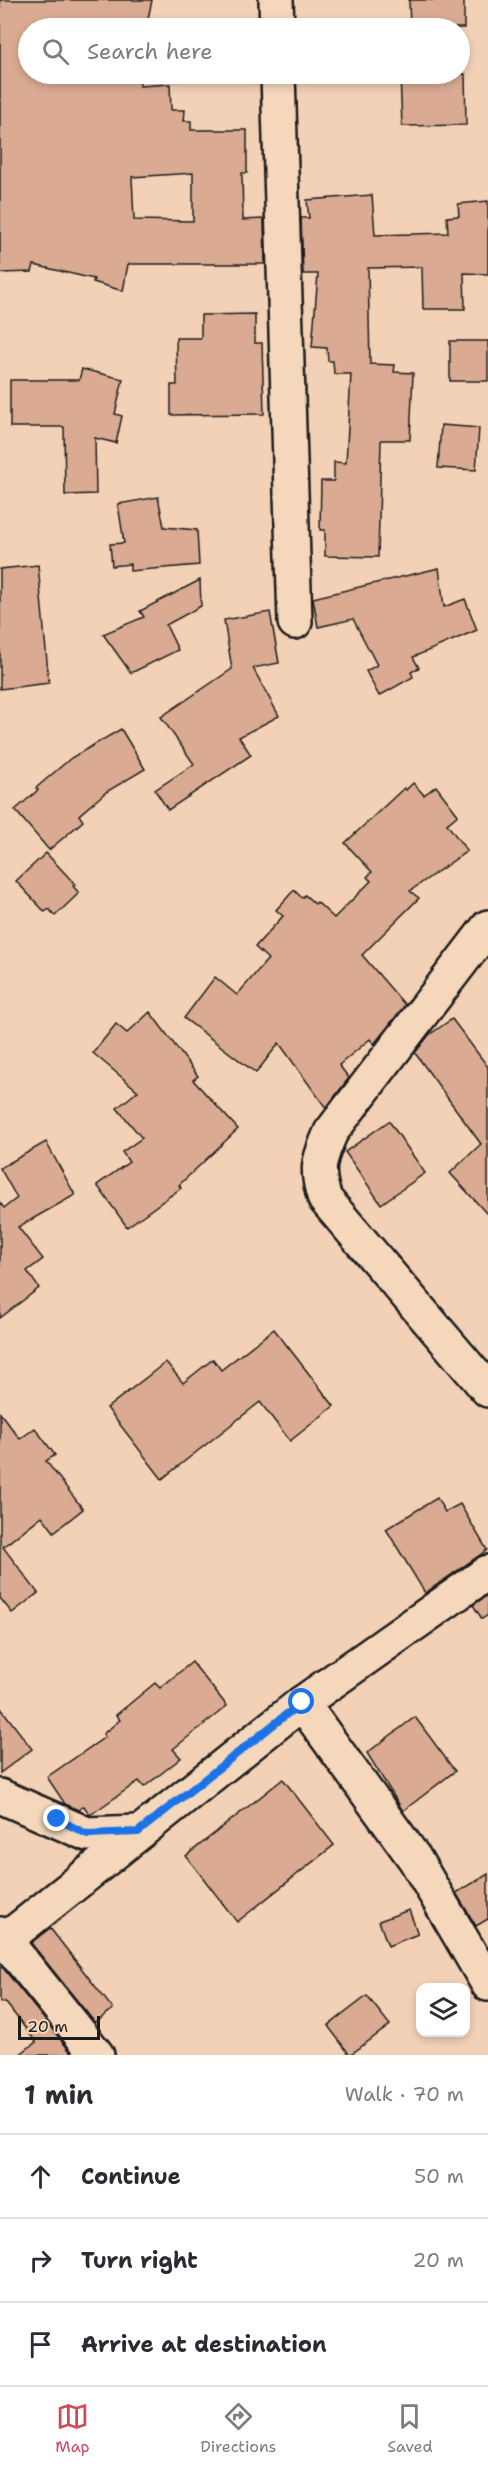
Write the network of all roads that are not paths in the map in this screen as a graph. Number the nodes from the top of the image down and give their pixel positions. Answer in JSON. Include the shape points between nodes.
{"nodes":[{"id":1,"x":276,"y":0,"type":"edge"},
{"id":2,"x":277,"y":18,"type":"edge"},
{"id":3,"x":278,"y":84,"type":"edge"},
{"id":4,"x":295,"y":622,"type":"dead end"},
{"id":5,"x":488,"y":927,"type":"edge"},
{"id":6,"x":488,"y":1390,"type":"edge"},
{"id":7,"x":488,"y":1572,"type":"edge"},
{"id":8,"x":302,"y":1702,"type":"junction"},
{"id":9,"x":0,"y":1796,"type":"edge"},
{"id":10,"x":138,"y":1832,"type":"junction"},
{"id":11,"x":2,"y":1940,"type":"edge"},
{"id":12,"x":488,"y":1984,"type":"edge"},
{"id":13,"x":97,"y":2055,"type":"edge"}],
"edges":[{"from":1,"to":2,"type":"street"},
{"from":3,"to":4,"type":"street"},
{"from":5,"to":6,"type":"street","via":[[331,1132],[318,1161],[325,1199]]},
{"from":7,"to":8,"type":"street"},
{"from":8,"to":10,"type":"street"},
{"from":8,"to":12,"type":"street","via":[[415,1859]]},
{"from":9,"to":10,"type":"street","via":[[87,1834]]},
{"from":10,"to":11,"type":"street"},
{"from":11,"to":13,"type":"street"}]}
